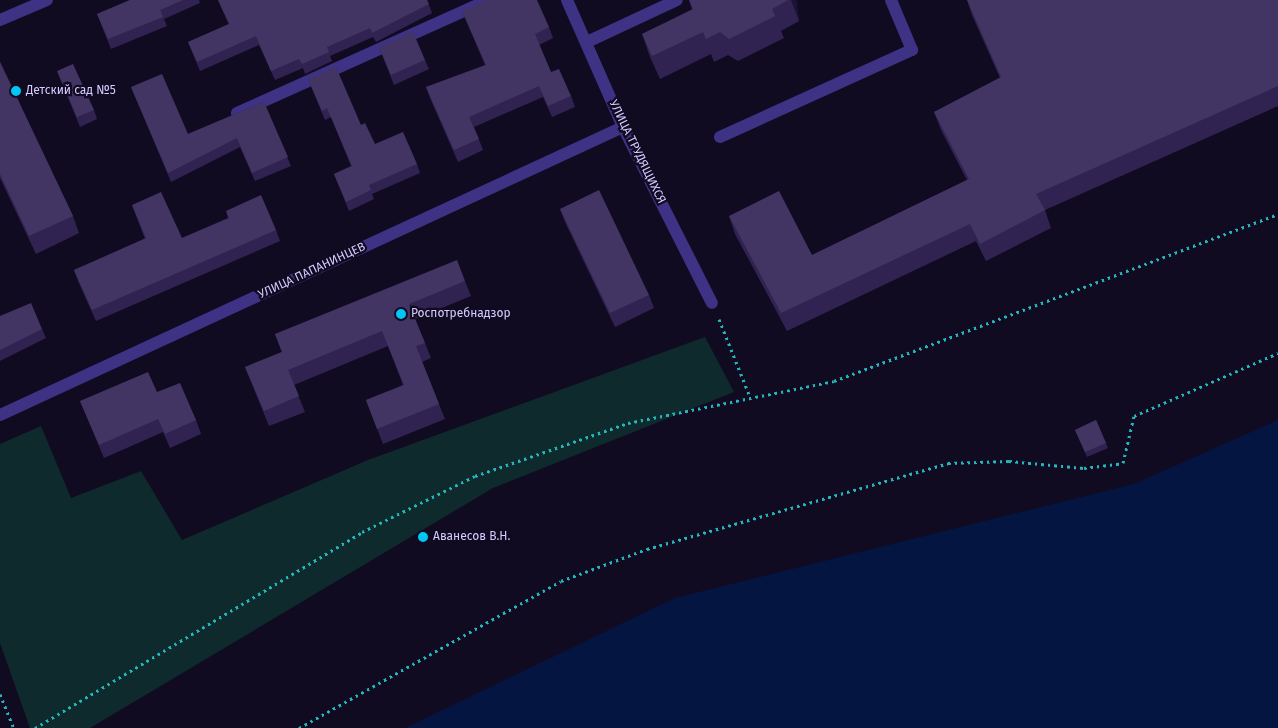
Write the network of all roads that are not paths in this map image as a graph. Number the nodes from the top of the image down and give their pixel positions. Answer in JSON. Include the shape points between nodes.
{"nodes":[{"id":1,"x":47,"y":0,"type":"edge"},
{"id":2,"x":489,"y":0,"type":"edge"},
{"id":3,"x":567,"y":0,"type":"edge"},
{"id":4,"x":677,"y":0,"type":"edge"},
{"id":5,"x":891,"y":0,"type":"edge"},
{"id":6,"x":0,"y":20,"type":"edge"},
{"id":7,"x":587,"y":42,"type":"junction"},
{"id":8,"x":237,"y":113,"type":"edge"},
{"id":9,"x":623,"y":127,"type":"junction"},
{"id":10,"x":720,"y":137,"type":"dead end"},
{"id":11,"x":712,"y":302,"type":"road end"},
{"id":12,"x":0,"y":415,"type":"edge"}],
"edges":[{"from":1,"to":6,"type":"street"},
{"from":2,"to":8,"type":"street"},
{"from":3,"to":7,"type":"street","name":"УЛИЦА ТРУДЯЩИХСЯ"},
{"from":4,"to":7,"type":"street"},
{"from":5,"to":10,"type":"street","via":[[912,50]]},
{"from":7,"to":9,"type":"street","name":"УЛИЦА ТРУДЯЩИХСЯ"},
{"from":9,"to":11,"type":"street","name":"УЛИЦА ТРУДЯЩИХСЯ"},
{"from":9,"to":12,"type":"street","name":"УЛИЦА ПАПАНИНЦЕВ"}]}
